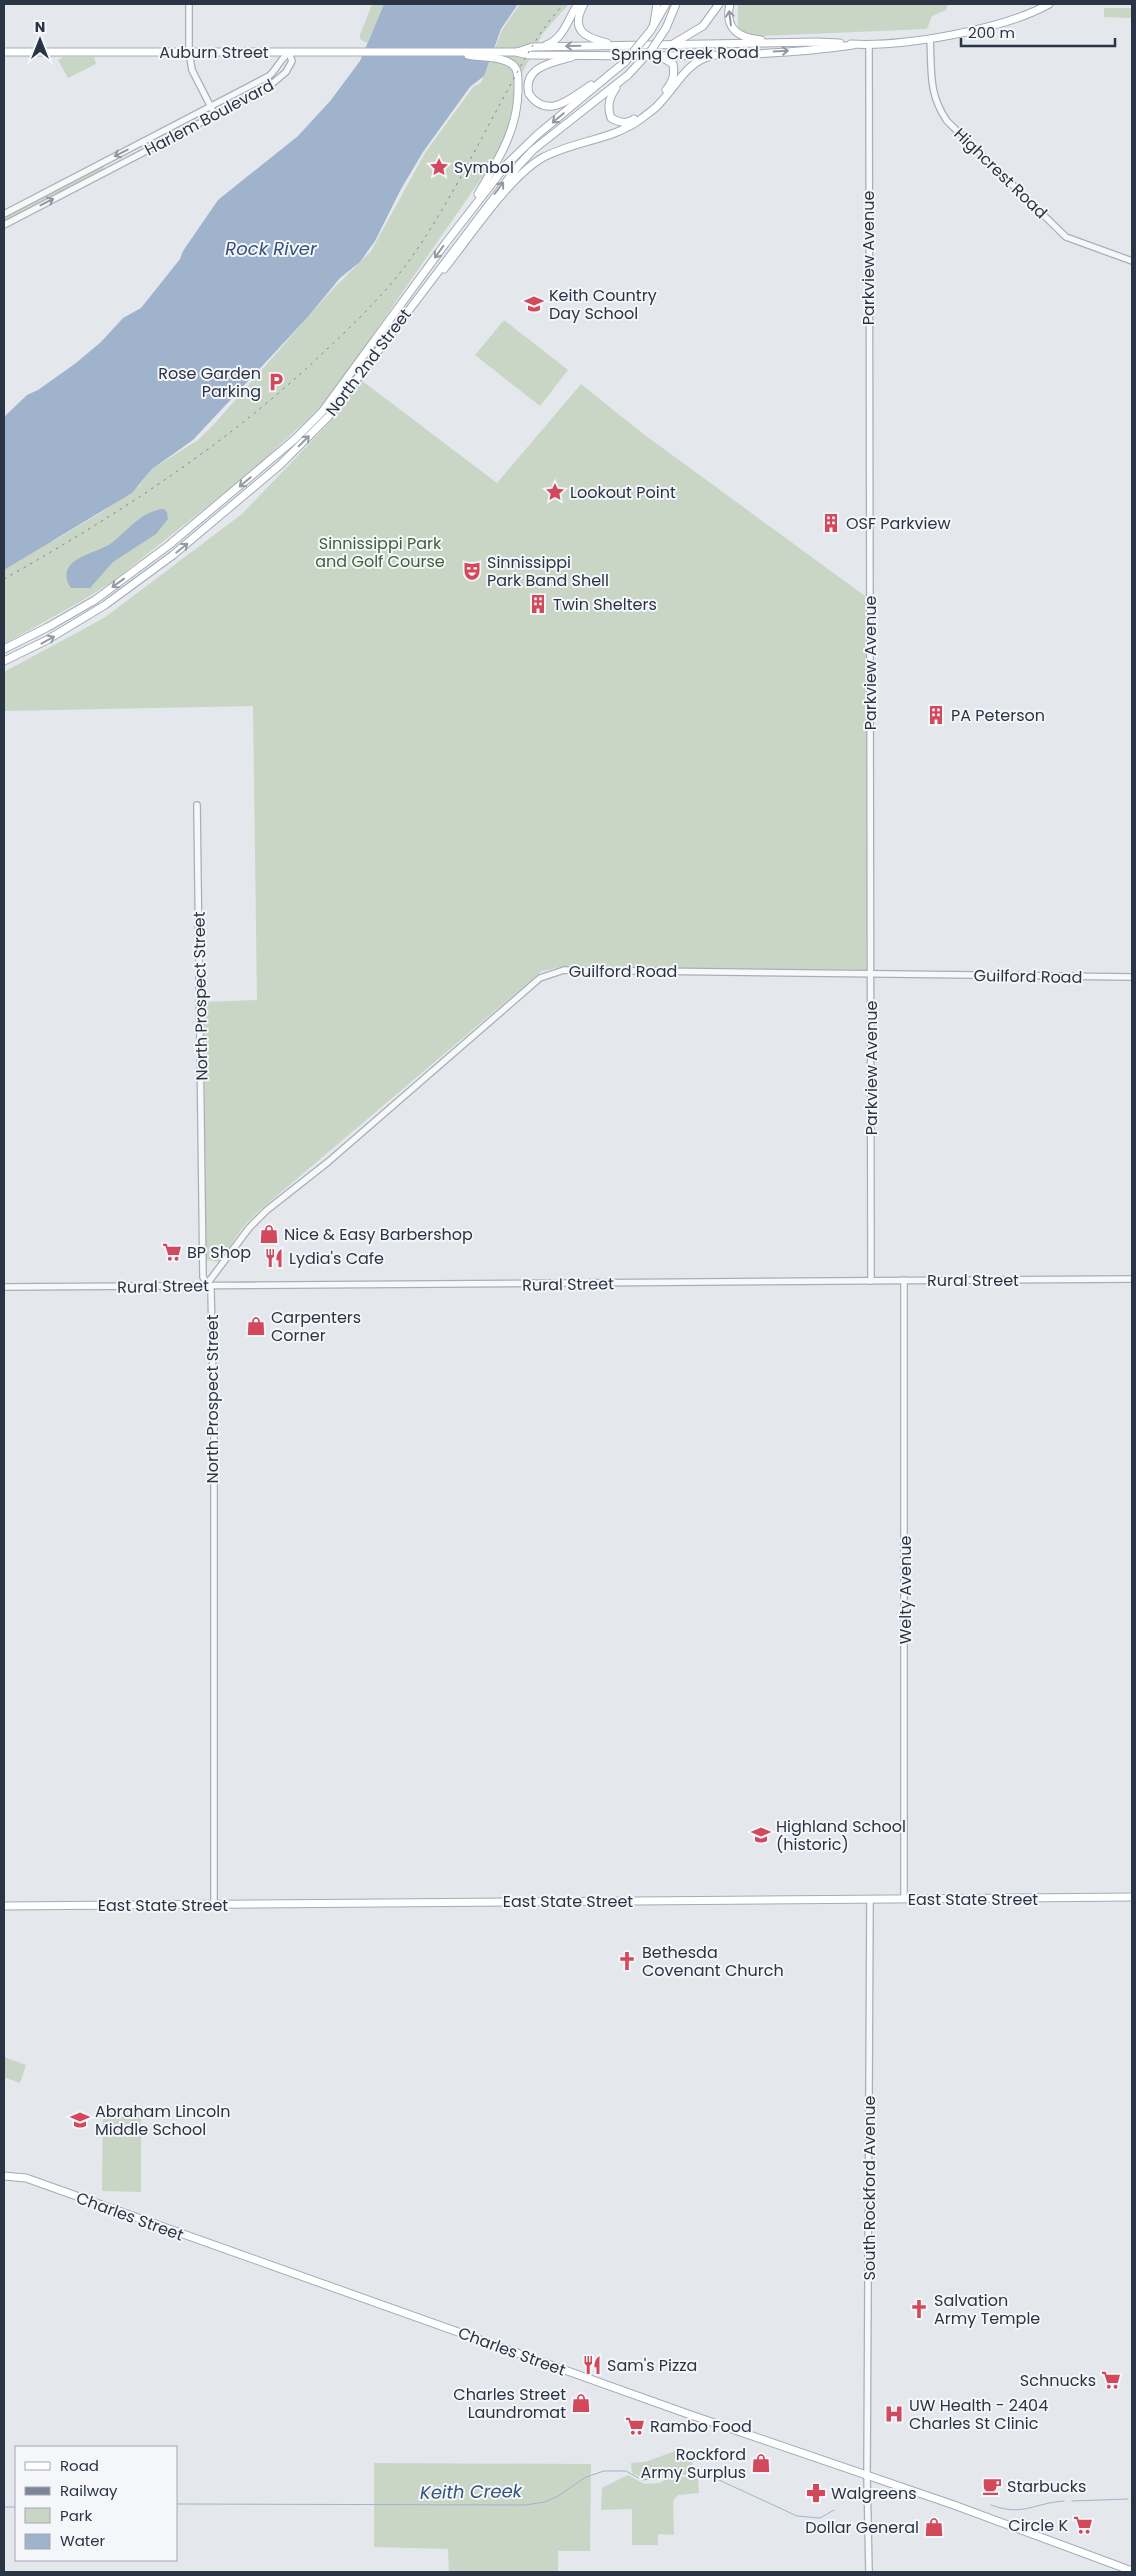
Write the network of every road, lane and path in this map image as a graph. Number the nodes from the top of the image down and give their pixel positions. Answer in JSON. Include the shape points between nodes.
{"nodes":[{"id":1,"x":189,"y":4,"type":"edge"},
{"id":2,"x":578,"y":4,"type":"edge"},
{"id":3,"x":584,"y":4,"type":"edge"},
{"id":4,"x":657,"y":4,"type":"edge"},
{"id":5,"x":666,"y":4,"type":"edge"},
{"id":6,"x":676,"y":4,"type":"edge"},
{"id":7,"x":680,"y":4,"type":"edge"},
{"id":8,"x":719,"y":4,"type":"edge"},
{"id":9,"x":730,"y":4,"type":"edge"},
{"id":10,"x":1049,"y":4,"type":"edge"},
{"id":11,"x":668,"y":24,"type":"junction"},
{"id":12,"x":652,"y":29,"type":"junction"},
{"id":13,"x":930,"y":39,"type":"junction"},
{"id":14,"x":818,"y":42,"type":"junction"},
{"id":15,"x":868,"y":44,"type":"junction"},
{"id":16,"x":622,"y":45,"type":"junction"},
{"id":17,"x":671,"y":45,"type":"junction"},
{"id":18,"x":853,"y":45,"type":"junction"},
{"id":19,"x":541,"y":47,"type":"junction"},
{"id":20,"x":4,"y":52,"type":"edge"},
{"id":21,"x":189,"y":52,"type":"junction"},
{"id":22,"x":450,"y":52,"type":"junction"},
{"id":23,"x":516,"y":52,"type":"junction"},
{"id":24,"x":289,"y":53,"type":"junction"},
{"id":25,"x":424,"y":53,"type":"joint"},
{"id":26,"x":726,"y":53,"type":"junction"},
{"id":27,"x":641,"y":54,"type":"junction"},
{"id":28,"x":582,"y":55,"type":"junction"},
{"id":29,"x":609,"y":76,"type":"junction"},
{"id":30,"x":625,"y":77,"type":"junction"},
{"id":31,"x":210,"y":106,"type":"junction"},
{"id":32,"x":215,"y":115,"type":"junction"},
{"id":33,"x":4,"y":214,"type":"edge"},
{"id":34,"x":4,"y":224,"type":"edge"},
{"id":35,"x":458,"y":227,"type":"junction"},
{"id":36,"x":1132,"y":261,"type":"edge"},
{"id":37,"x":393,"y":328,"type":"junction"},
{"id":38,"x":4,"y":649,"type":"edge"},
{"id":39,"x":4,"y":661,"type":"edge"},
{"id":40,"x":197,"y":805,"type":"dead end"},
{"id":41,"x":871,"y":974,"type":"junction"},
{"id":42,"x":1132,"y":977,"type":"edge"},
{"id":43,"x":1132,"y":1278,"type":"edge"},
{"id":44,"x":904,"y":1280,"type":"junction"},
{"id":45,"x":870,"y":1281,"type":"junction"},
{"id":46,"x":207,"y":1284,"type":"junction"},
{"id":47,"x":4,"y":1287,"type":"edge"},
{"id":48,"x":1132,"y":1898,"type":"edge"},
{"id":49,"x":904,"y":1899,"type":"junction"},
{"id":50,"x":870,"y":1900,"type":"junction"},
{"id":51,"x":214,"y":1904,"type":"junction"},
{"id":52,"x":4,"y":1906,"type":"edge"},
{"id":53,"x":4,"y":2176,"type":"edge"},
{"id":54,"x":867,"y":2475,"type":"junction"},
{"id":55,"x":1132,"y":2571,"type":"edge"},
{"id":56,"x":869,"y":2572,"type":"edge"}],
"edges":[{"from":1,"to":21,"type":"street"},
{"from":2,"to":19,"type":"main road","via":[[559,37]]},
{"from":3,"to":16,"type":"main road","via":[[578,20],[582,32],[592,39]]},
{"from":4,"to":12,"type":"main road"},
{"from":5,"to":12,"type":"main road","name":"North 2nd Street"},
{"from":6,"to":11,"type":"main road","name":"North 2nd Street"},
{"from":7,"to":11,"type":"main road"},
{"from":8,"to":17,"type":"main road","via":[[703,26]]},
{"from":14,"to":9,"type":"main road","one_way":true,"via":[[742,37],[732,30],[728,19]]},
{"from":10,"to":13,"type":"main road","name":"Spring Creek Road","via":[[1000,22]]},
{"from":11,"to":30,"type":"main road","name":"North 2nd Street","bridge":true,"via":[[652,49]]},
{"from":12,"to":29,"type":"main road","name":"North 2nd Street","bridge":true},
{"from":13,"to":15,"type":"main road","name":"Spring Creek Road"},
{"from":13,"to":36,"type":"street","name":"Highcrest Road","via":[[932,90],[936,105],[947,121],[1066,237]]},
{"from":14,"to":17,"type":"main road","name":"Spring Creek Road"},
{"from":14,"to":18,"type":"main road","name":"Spring Creek Road"},
{"from":15,"to":18,"type":"main road","name":"Spring Creek Road"},
{"from":15,"to":41,"type":"street","name":"Parkview Avenue"},
{"from":16,"to":17,"type":"main road","name":"Spring Creek Road"},
{"from":16,"to":19,"type":"main road","name":"Spring Creek Road","one_way":true},
{"from":26,"to":18,"type":"main road","name":"Spring Creek Road","one_way":true,"via":[[819,50]]},
{"from":19,"to":23,"type":"main road","name":"Spring Creek Road"},
{"from":20,"to":21,"type":"main road","name":"Auburn Street"},
{"from":21,"to":24,"type":"main road","name":"Auburn Street"},
{"from":21,"to":31,"type":"street","via":[[192,70]]},
{"from":22,"to":23,"type":"main road","name":"Spring Creek Road"},
{"from":22,"to":25,"type":"main road","name":"Spring Creek Road"},
{"from":22,"to":35,"type":"main road","via":[[505,60],[517,73],[518,102],[511,132],[500,158]]},
{"from":23,"to":28,"type":"main road","name":"Spring Creek Road"},
{"from":24,"to":25,"type":"main road","name":"Auburn Street"},
{"from":24,"to":31,"type":"street","name":"Harlem Boulevard","via":[[281,58],[269,76]]},
{"from":24,"to":32,"type":"street","name":"Harlem Boulevard","via":[[292,61],[277,81]]},
{"from":26,"to":27,"type":"main road","name":"Spring Creek Road"},
{"from":26,"to":37,"type":"main road","via":[[706,57],[692,65],[657,106],[639,120],[621,130],[563,148],[522,173]]},
{"from":27,"to":28,"type":"main road","name":"Spring Creek Road"},
{"from":27,"to":30,"type":"main road","via":[[665,59],[672,64],[674,73],[671,84],[654,103],[630,122],[616,120],[609,112],[610,96]]},
{"from":28,"to":29,"type":"main road","via":[[535,70],[527,88],[532,98],[541,105],[562,104]]},
{"from":29,"to":35,"type":"main road","name":"North 2nd Street","one_way":true,"via":[[521,150]]},
{"from":37,"to":30,"type":"main road","name":"North 2nd Street","one_way":true,"via":[[519,165]]},
{"from":31,"to":32,"type":"street"},
{"from":31,"to":33,"type":"street","name":"Harlem Boulevard","one_way":true},
{"from":34,"to":32,"type":"street","name":"Harlem Boulevard","one_way":true},
{"from":35,"to":38,"type":"main road","name":"North 2nd Street","one_way":true,"via":[[322,412],[294,439],[169,545],[95,600]]},
{"from":39,"to":37,"type":"main road","name":"North 2nd Street","one_way":true,"via":[[105,605],[228,510],[328,417]]},
{"from":40,"to":46,"type":"street","name":"North Prospect Street","via":[[203,1278]]},
{"from":41,"to":42,"type":"street","name":"Guilford Road"},
{"from":41,"to":45,"type":"street","name":"Parkview Avenue"},
{"from":41,"to":46,"type":"street","name":"Guilford Road","via":[[564,970],[550,973],[540,978],[328,1162],[267,1210],[249,1228]]},
{"from":43,"to":44,"type":"street","name":"Rural Street"},
{"from":44,"to":45,"type":"street","name":"Rural Street"},
{"from":44,"to":49,"type":"street","name":"Welty Avenue"},
{"from":45,"to":46,"type":"street","name":"Rural Street"},
{"from":46,"to":47,"type":"street","name":"Rural Street"},
{"from":46,"to":51,"type":"street","name":"North Prospect Street","via":[[211,1290],[214,1426]]},
{"from":48,"to":49,"type":"main road","name":"East State Street"},
{"from":49,"to":50,"type":"main road","name":"East State Street"},
{"from":50,"to":51,"type":"main road","name":"East State Street"},
{"from":50,"to":54,"type":"street","name":"South Rockford Avenue"},
{"from":51,"to":52,"type":"main road","name":"East State Street"},
{"from":53,"to":54,"type":"main road","name":"Charles Street","via":[[26,2178]]},
{"from":54,"to":55,"type":"main road","name":"Charles Street"},
{"from":54,"to":56,"type":"street","name":"South Rockford Avenue"}]}
